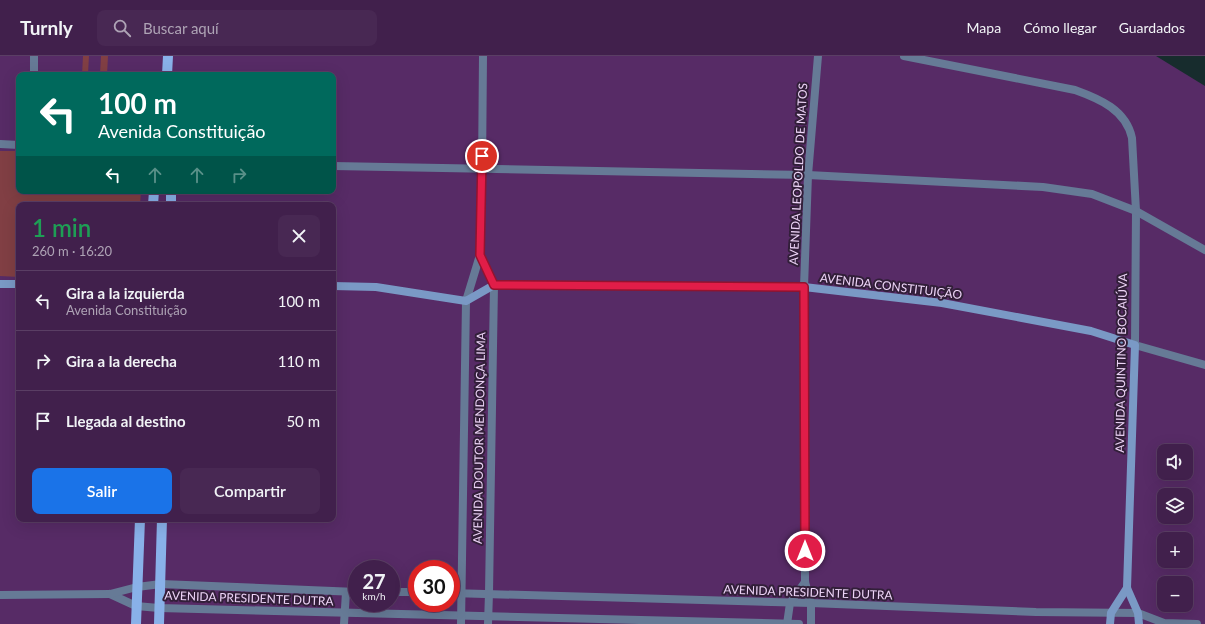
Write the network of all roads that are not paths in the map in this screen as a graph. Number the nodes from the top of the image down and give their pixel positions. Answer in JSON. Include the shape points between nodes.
{"nodes":[{"id":1,"x":34,"y":56,"type":"edge"},
{"id":2,"x":168,"y":56,"type":"edge"},
{"id":3,"x":483,"y":56,"type":"edge"},
{"id":4,"x":818,"y":56,"type":"edge"},
{"id":5,"x":904,"y":56,"type":"edge"},
{"id":6,"x":34,"y":72,"type":"edge"},
{"id":7,"x":167,"y":72,"type":"edge"},
{"id":8,"x":0,"y":144,"type":"edge"},
{"id":9,"x":16,"y":145,"type":"edge"},
{"id":10,"x":336,"y":166,"type":"edge"},
{"id":11,"x":482,"y":170,"type":"junction"},
{"id":12,"x":808,"y":175,"type":"junction"},
{"id":13,"x":1136,"y":211,"type":"junction"},
{"id":14,"x":1205,"y":250,"type":"edge"},
{"id":15,"x":480,"y":255,"type":"junction"},
{"id":16,"x":0,"y":284,"type":"edge"},
{"id":17,"x":16,"y":284,"type":"edge"},
{"id":18,"x":494,"y":285,"type":"junction"},
{"id":19,"x":336,"y":286,"type":"edge"},
{"id":20,"x":804,"y":287,"type":"junction"},
{"id":21,"x":466,"y":301,"type":"junction"},
{"id":22,"x":1135,"y":345,"type":"junction"},
{"id":23,"x":1205,"y":365,"type":"edge"},
{"id":24,"x":140,"y":522,"type":"edge"},
{"id":25,"x":162,"y":522,"type":"edge"},
{"id":26,"x":805,"y":582,"type":"junction"},
{"id":27,"x":161,"y":584,"type":"junction"},
{"id":28,"x":137,"y":587,"type":"junction"},
{"id":29,"x":1127,"y":588,"type":"junction"},
{"id":30,"x":346,"y":592,"type":"joint"},
{"id":31,"x":461,"y":593,"type":"junction"},
{"id":32,"x":489,"y":593,"type":"junction"},
{"id":33,"x":110,"y":594,"type":"junction"},
{"id":34,"x":0,"y":595,"type":"edge"},
{"id":35,"x":790,"y":603,"type":"junction"},
{"id":36,"x":811,"y":603,"type":"junction"},
{"id":37,"x":136,"y":606,"type":"junction"},
{"id":38,"x":159,"y":608,"type":"junction"},
{"id":39,"x":344,"y":613,"type":"junction"},
{"id":40,"x":1111,"y":613,"type":"junction"},
{"id":41,"x":1138,"y":614,"type":"junction"},
{"id":42,"x":461,"y":615,"type":"junction"},
{"id":43,"x":488,"y":620,"type":"edge"},
{"id":44,"x":1162,"y":623,"type":"edge"},
{"id":45,"x":136,"y":624,"type":"edge"},
{"id":46,"x":158,"y":624,"type":"edge"},
{"id":47,"x":344,"y":624,"type":"edge"},
{"id":48,"x":461,"y":624,"type":"edge"},
{"id":49,"x":787,"y":624,"type":"edge"},
{"id":50,"x":799,"y":624,"type":"edge"},
{"id":51,"x":811,"y":624,"type":"edge"},
{"id":52,"x":1110,"y":624,"type":"edge"},
{"id":53,"x":1139,"y":624,"type":"edge"},
{"id":54,"x":1197,"y":624,"type":"edge"}],
"edges":[{"from":1,"to":6,"type":"street"},
{"from":2,"to":7,"type":"main road"},
{"from":3,"to":11,"type":"street","name":"AVENIDA DOUTOR MENDONÇA LIMA"},
{"from":4,"to":12,"type":"street","name":"AVENIDA LEOPOLDO DE MATOS"},
{"from":5,"to":13,"type":"street","name":"AVENIDA QUINTINO BOCAIÚVA","via":[[1076,90],[1114,109],[1130,129],[1132,138]]},
{"from":8,"to":9,"type":"street"},
{"from":10,"to":11,"type":"street"},
{"from":11,"to":12,"type":"street"},
{"from":11,"to":15,"type":"street","name":"AVENIDA DOUTOR MENDONÇA LIMA"},
{"from":12,"to":13,"type":"street","via":[[1043,187],[1092,194]]},
{"from":12,"to":20,"type":"street","name":"AVENIDA LEOPOLDO DE MATOS"},
{"from":13,"to":14,"type":"street"},
{"from":13,"to":22,"type":"street","name":"AVENIDA QUINTINO BOCAIÚVA"},
{"from":15,"to":18,"type":"street","name":"AVENIDA DOUTOR MENDONÇA LIMA"},
{"from":15,"to":21,"type":"street","name":"AVENIDA DOUTOR MENDONÇA LIMA"},
{"from":16,"to":17,"type":"street"},
{"from":18,"to":20,"type":"street","name":"AVENIDA CONSTITUIÇÃO"},
{"from":18,"to":21,"type":"street"},
{"from":18,"to":32,"type":"street","name":"AVENIDA DOUTOR MENDONÇA LIMA"},
{"from":19,"to":21,"type":"street","via":[[376,287]]},
{"from":20,"to":22,"type":"street","name":"AVENIDA CONSTITUIÇÃO","via":[[942,303],[1091,331]]},
{"from":20,"to":26,"type":"street","name":"AVENIDA LEOPOLDO DE MATOS"},
{"from":21,"to":31,"type":"street","name":"AVENIDA DOUTOR MENDONÇA LIMA"},
{"from":22,"to":23,"type":"street","name":"AVENIDA CONSTITUIÇÃO"},
{"from":22,"to":29,"type":"street","name":"AVENIDA QUINTINO BOCAIÚVA"},
{"from":24,"to":28,"type":"main road"},
{"from":25,"to":27,"type":"main road"},
{"from":26,"to":35,"type":"street"},
{"from":26,"to":36,"type":"street","name":"AVENIDA LEOPOLDO DE MATOS"},
{"from":27,"to":28,"type":"street","name":"AVENIDA PRESIDENTE DUTRA"},
{"from":27,"to":30,"type":"street","name":"AVENIDA PRESIDENTE DUTRA"},
{"from":27,"to":38,"type":"main road"},
{"from":28,"to":33,"type":"street","name":"AVENIDA PRESIDENTE DUTRA"},
{"from":28,"to":37,"type":"main road"},
{"from":29,"to":40,"type":"street"},
{"from":29,"to":41,"type":"street","name":"AVENIDA QUINTINO BOCAIÚVA"},
{"from":30,"to":39,"type":"street"},
{"from":31,"to":32,"type":"street","name":"AVENIDA PRESIDENTE DUTRA"},
{"from":31,"to":42,"type":"street","name":"AVENIDA DOUTOR MENDONÇA LIMA"},
{"from":32,"to":35,"type":"street","name":"AVENIDA PRESIDENTE DUTRA"},
{"from":32,"to":43,"type":"street","name":"AVENIDA DOUTOR MENDONÇA LIMA"},
{"from":33,"to":34,"type":"street","name":"AVENIDA PRESIDENTE DUTRA"},
{"from":33,"to":37,"type":"street","name":"AVENIDA PRESIDENTE DUTRA"},
{"from":35,"to":36,"type":"street","name":"AVENIDA PRESIDENTE DUTRA"},
{"from":35,"to":49,"type":"street"},
{"from":36,"to":40,"type":"street","name":"AVENIDA PRESIDENTE DUTRA"},
{"from":36,"to":51,"type":"street","name":"AVENIDA LEOPOLDO DE MATOS"},
{"from":37,"to":38,"type":"street","name":"AVENIDA PRESIDENTE DUTRA"},
{"from":37,"to":45,"type":"main road"},
{"from":38,"to":39,"type":"street","name":"AVENIDA PRESIDENTE DUTRA"},
{"from":38,"to":46,"type":"main road"},
{"from":39,"to":42,"type":"street","name":"AVENIDA PRESIDENTE DUTRA"},
{"from":39,"to":47,"type":"street"},
{"from":40,"to":41,"type":"street","name":"AVENIDA PRESIDENTE DUTRA"},
{"from":40,"to":52,"type":"street"},
{"from":41,"to":44,"type":"street","name":"AVENIDA PRESIDENTE DUTRA"},
{"from":41,"to":53,"type":"street","name":"AVENIDA QUINTINO BOCAIÚVA"},
{"from":42,"to":43,"type":"street","name":"AVENIDA PRESIDENTE DUTRA"},
{"from":42,"to":48,"type":"street","name":"AVENIDA DOUTOR MENDONÇA LIMA"},
{"from":43,"to":49,"type":"street","name":"AVENIDA PRESIDENTE DUTRA"},
{"from":44,"to":54,"type":"street","name":"AVENIDA PRESIDENTE DUTRA"},
{"from":49,"to":50,"type":"street","name":"AVENIDA PRESIDENTE DUTRA"}]}
